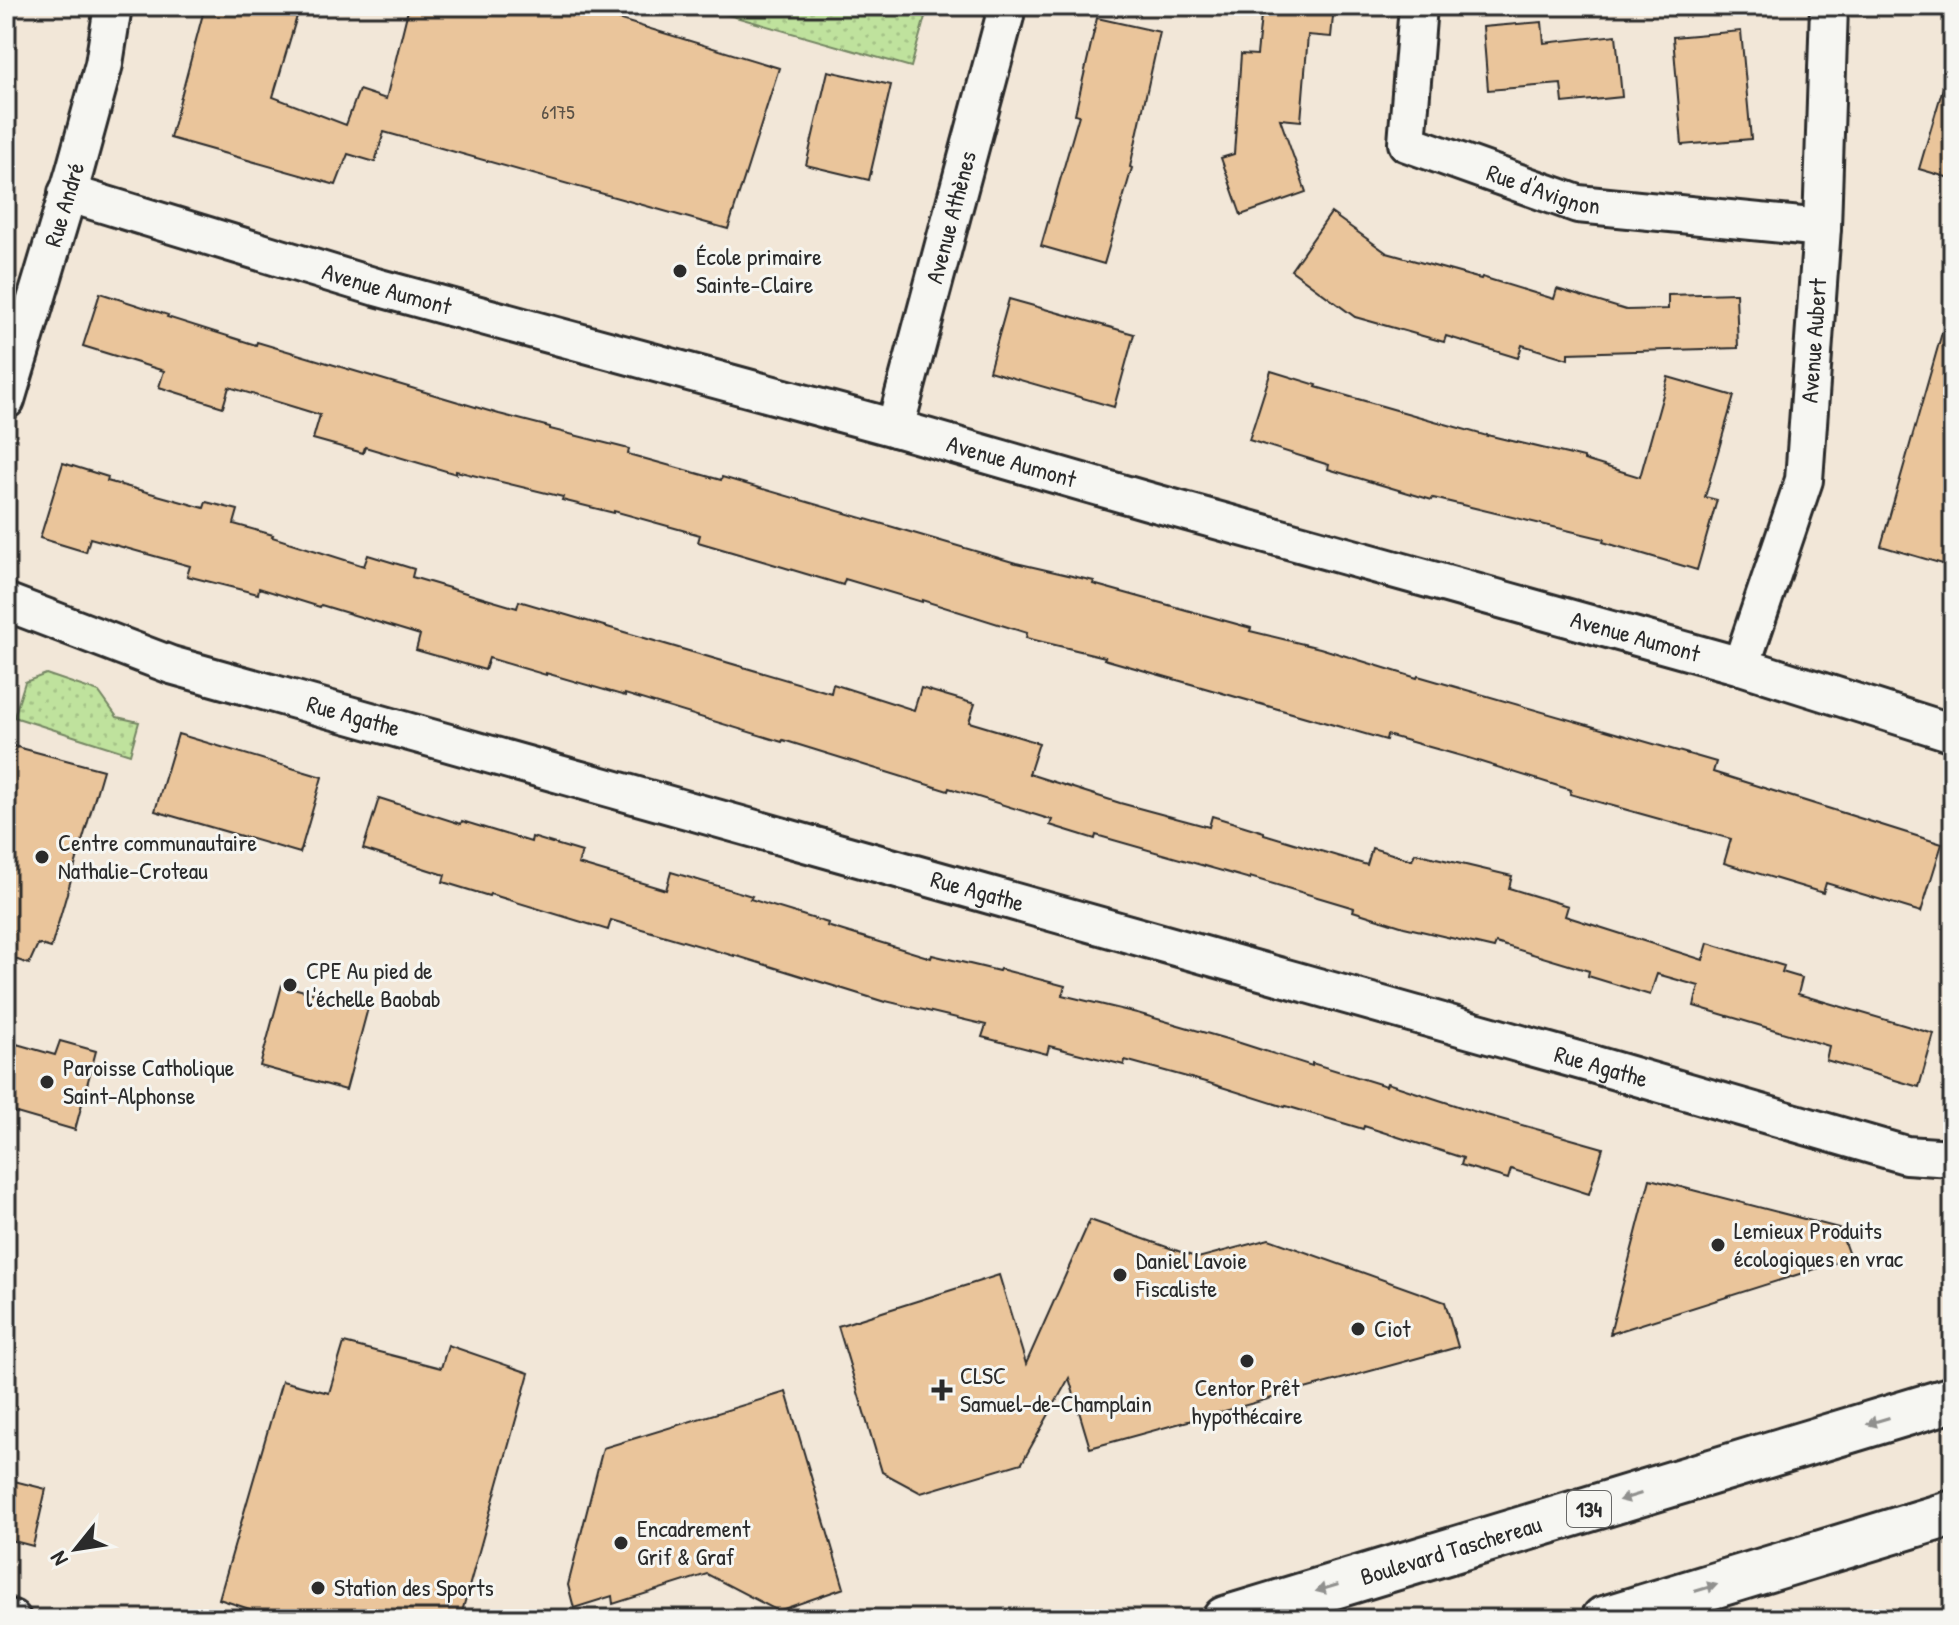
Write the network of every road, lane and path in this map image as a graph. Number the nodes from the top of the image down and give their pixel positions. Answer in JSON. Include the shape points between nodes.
{"nodes":[{"id":1,"x":113,"y":6,"type":"edge"},
{"id":2,"x":1006,"y":6,"type":"edge"},
{"id":3,"x":1418,"y":6,"type":"edge"},
{"id":4,"x":1829,"y":6,"type":"edge"},
{"id":5,"x":67,"y":193,"type":"junction"},
{"id":6,"x":1822,"y":228,"type":"junction"},
{"id":7,"x":6,"y":400,"type":"edge"},
{"id":8,"x":895,"y":428,"type":"junction"},
{"id":9,"x":6,"y":602,"type":"edge"},
{"id":10,"x":1741,"y":666,"type":"junction"},
{"id":11,"x":1953,"y":733,"type":"edge"},
{"id":12,"x":1953,"y":1158,"type":"edge"},
{"id":13,"x":1953,"y":1399,"type":"edge"},
{"id":14,"x":1953,"y":1513,"type":"edge"},
{"id":15,"x":6,"y":1617,"type":"edge"},
{"id":16,"x":12,"y":1619,"type":"edge"},
{"id":17,"x":1225,"y":1619,"type":"edge"},
{"id":18,"x":1604,"y":1619,"type":"edge"}],
"edges":[{"from":1,"to":5,"type":"street","name":"Rue André","via":[[104,64]]},
{"from":2,"to":8,"type":"street","name":"Avenue Athènes"},
{"from":3,"to":6,"type":"street","name":"Rue d'Avignon","via":[[1407,143],[1578,204]]},
{"from":4,"to":6,"type":"street","name":"Avenue Aubert"},
{"from":5,"to":7,"type":"street","name":"Rue André"},
{"from":5,"to":8,"type":"street","name":"Avenue Aumont","via":[[376,287]]},
{"from":6,"to":10,"type":"street","name":"Avenue Aubert","via":[[1804,480]]},
{"from":8,"to":10,"type":"street","name":"Avenue Aumont"},
{"from":9,"to":12,"type":"street","name":"Rue Agathe","via":[[185,669],[1906,1155]]},
{"from":10,"to":11,"type":"street","name":"Avenue Aumont"},
{"from":13,"to":17,"type":"main road","name":"Boulevard Taschereau","number":"134","one_way":true},
{"from":18,"to":14,"type":"main road","one_way":true},
{"from":15,"to":16,"type":"street"}]}
